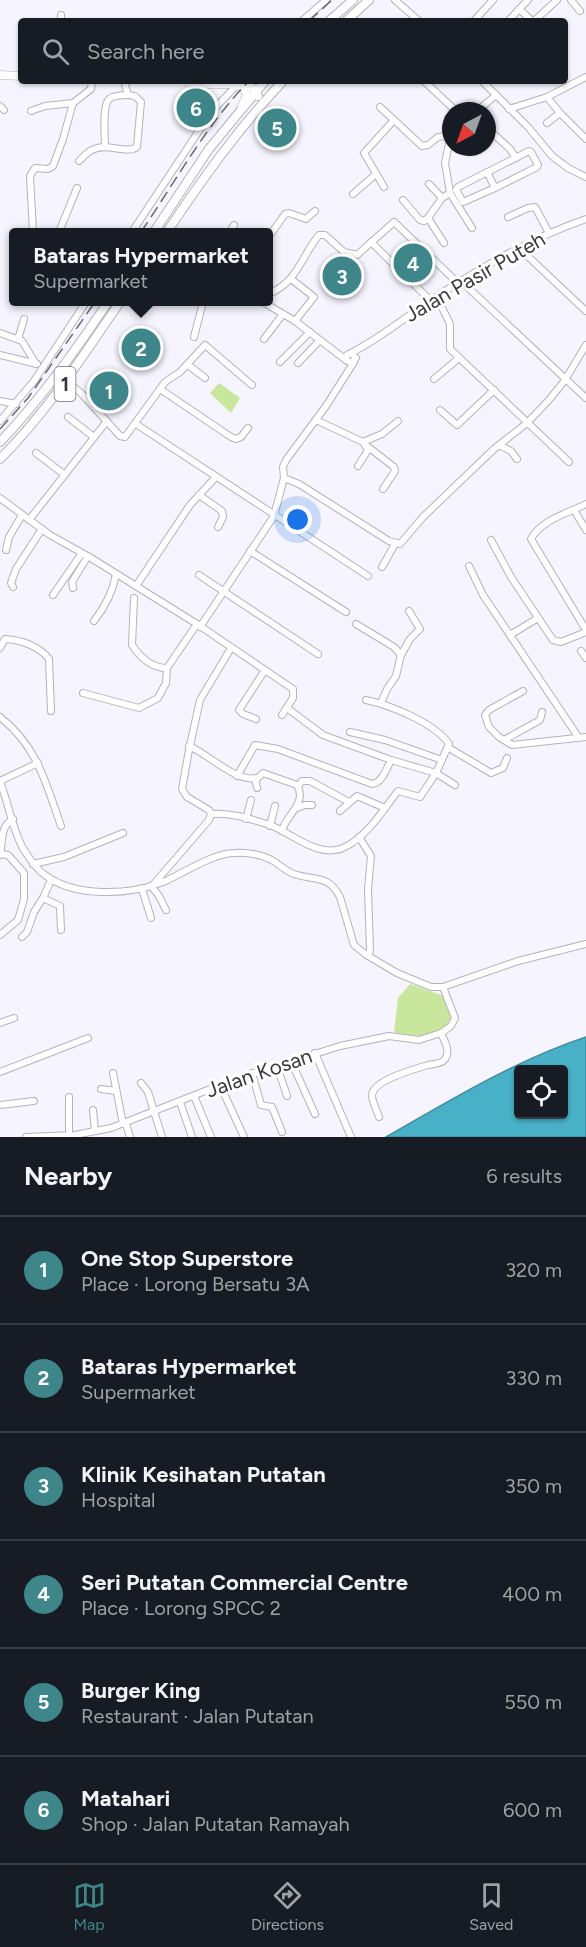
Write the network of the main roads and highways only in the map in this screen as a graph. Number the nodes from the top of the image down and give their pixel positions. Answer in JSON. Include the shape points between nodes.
{"nodes":[{"id":1,"x":353,"y":0,"type":"edge"},
{"id":2,"x":369,"y":0,"type":"edge"},
{"id":3,"x":332,"y":18,"type":"edge"},
{"id":4,"x":349,"y":18,"type":"edge"},
{"id":5,"x":0,"y":75,"type":"edge"},
{"id":6,"x":18,"y":76,"type":"edge"},
{"id":7,"x":192,"y":84,"type":"edge"},
{"id":8,"x":222,"y":84,"type":"edge"},
{"id":9,"x":242,"y":84,"type":"edge"},
{"id":10,"x":244,"y":84,"type":"edge"},
{"id":11,"x":262,"y":84,"type":"edge"},
{"id":12,"x":280,"y":84,"type":"edge"},
{"id":13,"x":256,"y":91,"type":"junction"},
{"id":14,"x":258,"y":107,"type":"junction"},
{"id":15,"x":241,"y":108,"type":"junction"},
{"id":16,"x":173,"y":203,"type":"junction"},
{"id":17,"x":183,"y":209,"type":"junction"},
{"id":18,"x":157,"y":228,"type":"edge"},
{"id":19,"x":170,"y":228,"type":"edge"},
{"id":20,"x":105,"y":306,"type":"edge"},
{"id":21,"x":117,"y":306,"type":"edge"},
{"id":22,"x":0,"y":442,"type":"edge"},
{"id":23,"x":8,"y":451,"type":"junction"},
{"id":24,"x":0,"y":459,"type":"edge"}],
"edges":[{"from":1,"to":3,"type":"highway"},
{"from":2,"to":4,"type":"highway"},
{"from":5,"to":6,"type":"main road"},
{"from":7,"to":8,"type":"main road"},
{"from":9,"to":15,"type":"main road","via":[[246,90]]},
{"from":10,"to":13,"type":"highway"},
{"from":11,"to":13,"type":"highway"},
{"from":12,"to":14,"type":"highway"},
{"from":13,"to":14,"type":"highway"},
{"from":13,"to":15,"type":"highway"},
{"from":14,"to":17,"type":"highway"},
{"from":15,"to":16,"type":"highway"},
{"from":16,"to":17,"type":"highway"},
{"from":16,"to":18,"type":"highway"},
{"from":17,"to":19,"type":"highway"},
{"from":20,"to":22,"type":"highway","number":"1","via":[[52,383]]},
{"from":21,"to":23,"type":"highway","number":"1","via":[[67,381]]},
{"from":22,"to":23,"type":"highway"},
{"from":23,"to":24,"type":"highway","number":"1"}]}
